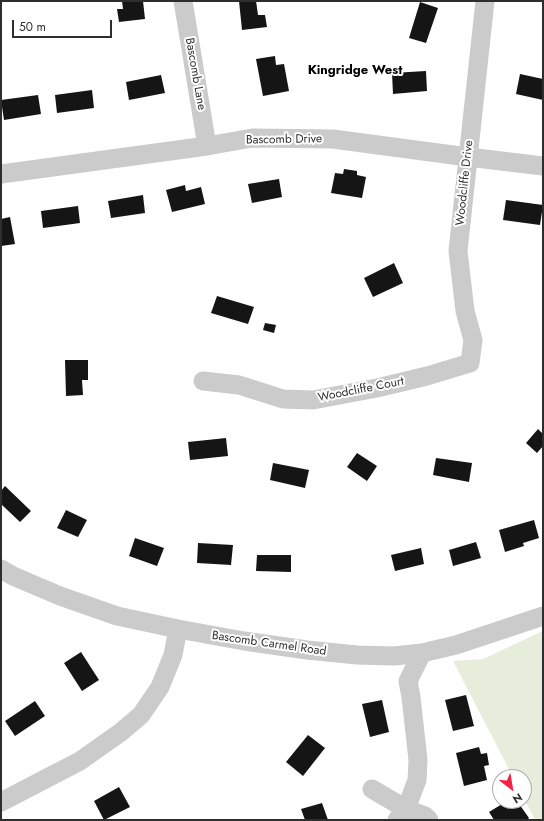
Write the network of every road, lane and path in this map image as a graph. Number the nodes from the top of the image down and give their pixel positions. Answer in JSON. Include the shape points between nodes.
{"nodes":[{"id":1,"x":183,"y":1,"type":"edge"},
{"id":2,"x":484,"y":1,"type":"edge"},
{"id":3,"x":208,"y":146,"type":"junction"},
{"id":4,"x":468,"y":157,"type":"junction"},
{"id":5,"x":543,"y":166,"type":"edge"},
{"id":6,"x":1,"y":174,"type":"edge"},
{"id":7,"x":470,"y":363,"type":"joint"},
{"id":8,"x":203,"y":381,"type":"dead end"},
{"id":9,"x":1,"y":569,"type":"edge"},
{"id":10,"x":543,"y":616,"type":"edge"},
{"id":11,"x":178,"y":630,"type":"junction"},
{"id":12,"x":422,"y":653,"type":"junction"},
{"id":13,"x":372,"y":789,"type":"dead end"},
{"id":14,"x":1,"y":802,"type":"edge"},
{"id":15,"x":401,"y":814,"type":"edge"},
{"id":16,"x":429,"y":820,"type":"edge"}],
"edges":[{"from":1,"to":3,"type":"street","name":"Bascomb Lane"},
{"from":2,"to":4,"type":"street","name":"Woodcliffe Drive"},
{"from":3,"to":4,"type":"street","name":"Bascomb Drive","via":[[252,138],[333,139]]},
{"from":3,"to":6,"type":"street","name":"Bascomb Drive"},
{"from":4,"to":5,"type":"street","name":"Bascomb Drive"},
{"from":4,"to":7,"type":"street","name":"Woodcliffe Drive","via":[[458,251],[465,311],[473,340]]},
{"from":7,"to":8,"type":"street","name":"Woodcliffe Court","via":[[377,388],[313,400],[283,398],[239,385]]},
{"from":9,"to":11,"type":"street","name":"Bascomb Carmel Road","via":[[60,596],[117,616]]},
{"from":10,"to":12,"type":"street","name":"Bascomb Carmel Road","via":[[456,645]]},
{"from":11,"to":12,"type":"street","name":"Bascomb Carmel Road","via":[[291,648],[357,655],[394,656]]},
{"from":11,"to":14,"type":"street","via":[[174,656],[160,687],[141,715],[80,761]]},
{"from":12,"to":15,"type":"street","via":[[408,682],[418,760],[418,780]]},
{"from":13,"to":15,"type":"street"},
{"from":15,"to":16,"type":"street","via":[[425,816]]}]}
